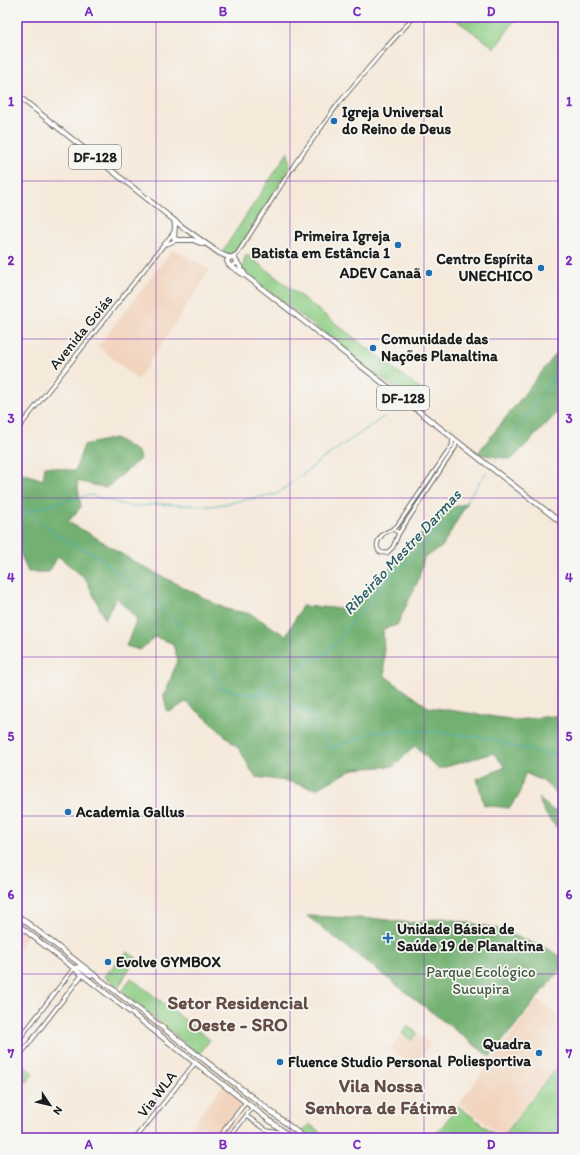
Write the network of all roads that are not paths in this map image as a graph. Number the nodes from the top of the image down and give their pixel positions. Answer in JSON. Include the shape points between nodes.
{"nodes":[{"id":1,"x":414,"y":17,"type":"edge"},
{"id":2,"x":17,"y":95,"type":"edge"},
{"id":3,"x":174,"y":219,"type":"junction"},
{"id":4,"x":174,"y":232,"type":"junction"},
{"id":5,"x":190,"y":232,"type":"junction"},
{"id":6,"x":188,"y":239,"type":"junction"},
{"id":7,"x":177,"y":240,"type":"junction"},
{"id":8,"x":162,"y":248,"type":"junction"},
{"id":9,"x":241,"y":248,"type":"junction"},
{"id":10,"x":231,"y":257,"type":"junction"},
{"id":11,"x":237,"y":261,"type":"junction"},
{"id":12,"x":227,"y":262,"type":"junction"},
{"id":13,"x":232,"y":266,"type":"junction"},
{"id":14,"x":246,"y":276,"type":"junction"},
{"id":15,"x":17,"y":430,"type":"edge"},
{"id":16,"x":455,"y":439,"type":"junction"},
{"id":17,"x":414,"y":505,"type":"junction"},
{"id":18,"x":562,"y":522,"type":"edge"},
{"id":19,"x":393,"y":529,"type":"junction"},
{"id":20,"x":398,"y":534,"type":"junction"},
{"id":21,"x":17,"y":915,"type":"edge"},
{"id":22,"x":17,"y":924,"type":"edge"},
{"id":23,"x":54,"y":944,"type":"junction"},
{"id":24,"x":59,"y":948,"type":"junction"},
{"id":25,"x":50,"y":949,"type":"junction"},
{"id":26,"x":54,"y":952,"type":"junction"},
{"id":27,"x":74,"y":968,"type":"junction"},
{"id":28,"x":82,"y":975,"type":"junction"},
{"id":29,"x":97,"y":978,"type":"junction"},
{"id":30,"x":115,"y":991,"type":"junction"},
{"id":31,"x":111,"y":997,"type":"junction"},
{"id":32,"x":17,"y":1042,"type":"edge"},
{"id":33,"x":185,"y":1046,"type":"junction"},
{"id":34,"x":192,"y":1051,"type":"junction"},
{"id":35,"x":181,"y":1052,"type":"junction"},
{"id":36,"x":188,"y":1058,"type":"junction"},
{"id":37,"x":17,"y":1059,"type":"edge"},
{"id":38,"x":195,"y":1063,"type":"junction"},
{"id":39,"x":246,"y":1102,"type":"junction"},
{"id":40,"x":253,"y":1107,"type":"junction"},
{"id":41,"x":268,"y":1109,"type":"junction"},
{"id":42,"x":274,"y":1114,"type":"junction"},
{"id":43,"x":263,"y":1115,"type":"junction"},
{"id":44,"x":246,"y":1116,"type":"junction"},
{"id":45,"x":269,"y":1120,"type":"junction"},
{"id":46,"x":286,"y":1133,"type":"junction"},
{"id":47,"x":136,"y":1138,"type":"edge"},
{"id":48,"x":218,"y":1138,"type":"edge"},
{"id":49,"x":229,"y":1138,"type":"edge"},
{"id":50,"x":292,"y":1138,"type":"edge"},
{"id":51,"x":305,"y":1138,"type":"edge"}],
"edges":[{"from":1,"to":9,"type":"street","via":[[324,123]]},
{"from":2,"to":3,"type":"main road","name":"DF-128","number":"DF-128"},
{"from":3,"to":4,"type":"main road"},
{"from":3,"to":5,"type":"main road","name":"DF-128","number":"DF-128"},
{"from":4,"to":5,"type":"main road","via":[[181,229]]},
{"from":4,"to":7,"type":"main road"},
{"from":4,"to":8,"type":"street","name":"Avenida Goiás"},
{"from":5,"to":6,"type":"main road"},
{"from":5,"to":10,"type":"main road","name":"DF-128","number":"DF-128","via":[[218,253]]},
{"from":6,"to":7,"type":"main road","number":"DF-128"},
{"from":6,"to":12,"type":"main road","number":"DF-128","via":[[198,241]]},
{"from":7,"to":8,"type":"street","name":"Avenida Goiás"},
{"from":8,"to":15,"type":"street","name":"Avenida Goiás"},
{"from":9,"to":10,"type":"street"},
{"from":9,"to":11,"type":"street"},
{"from":10,"to":11,"type":"main road","number":"DF-128"},
{"from":10,"to":12,"type":"main road"},
{"from":11,"to":13,"type":"main road"},
{"from":11,"to":14,"type":"main road","name":"DF-128","number":"DF-128"},
{"from":12,"to":13,"type":"main road","number":"DF-128"},
{"from":13,"to":14,"type":"main road","name":"DF-128","number":"DF-128"},
{"from":14,"to":16,"type":"main road","name":"DF-128","number":"DF-128"},
{"from":16,"to":17,"type":"street","via":[[447,457]]},
{"from":16,"to":18,"type":"main road","name":"DF-128","number":"DF-128"},
{"from":17,"to":19,"type":"street"},
{"from":17,"to":20,"type":"street"},
{"from":19,"to":20,"type":"street"},
{"from":19,"to":20,"type":"street","via":[[378,540],[378,550],[384,553],[390,551]]},
{"from":21,"to":23,"type":"main road"},
{"from":22,"to":25,"type":"main road"},
{"from":23,"to":24,"type":"main road"},
{"from":23,"to":25,"type":"main road"},
{"from":24,"to":26,"type":"main road"},
{"from":24,"to":29,"type":"main road"},
{"from":25,"to":26,"type":"main road"},
{"from":26,"to":27,"type":"main road"},
{"from":27,"to":28,"type":"main road"},
{"from":27,"to":29,"type":"main road","via":[[80,968]]},
{"from":27,"to":32,"type":"street"},
{"from":28,"to":31,"type":"main road"},
{"from":28,"to":37,"type":"street"},
{"from":29,"to":30,"type":"main road"},
{"from":30,"to":31,"type":"main road"},
{"from":30,"to":33,"type":"main road"},
{"from":31,"to":35,"type":"main road"},
{"from":33,"to":34,"type":"main road"},
{"from":33,"to":35,"type":"main road","via":[[186,1050]]},
{"from":34,"to":36,"type":"main road","via":[[187,1052]]},
{"from":34,"to":41,"type":"main road"},
{"from":35,"to":36,"type":"main road"},
{"from":36,"to":38,"type":"main road"},
{"from":38,"to":39,"type":"main road"},
{"from":38,"to":47,"type":"street","name":"Via WLA"},
{"from":39,"to":40,"type":"main road"},
{"from":39,"to":48,"type":"street"},
{"from":40,"to":43,"type":"main road"},
{"from":40,"to":44,"type":"street"},
{"from":41,"to":42,"type":"main road"},
{"from":41,"to":43,"type":"main road","via":[[268,1114]]},
{"from":42,"to":45,"type":"main road"},
{"from":42,"to":51,"type":"main road"},
{"from":43,"to":45,"type":"main road"},
{"from":44,"to":46,"type":"street","via":[[267,1130]]},
{"from":44,"to":49,"type":"street"},
{"from":45,"to":46,"type":"main road"},
{"from":46,"to":50,"type":"main road"}]}
